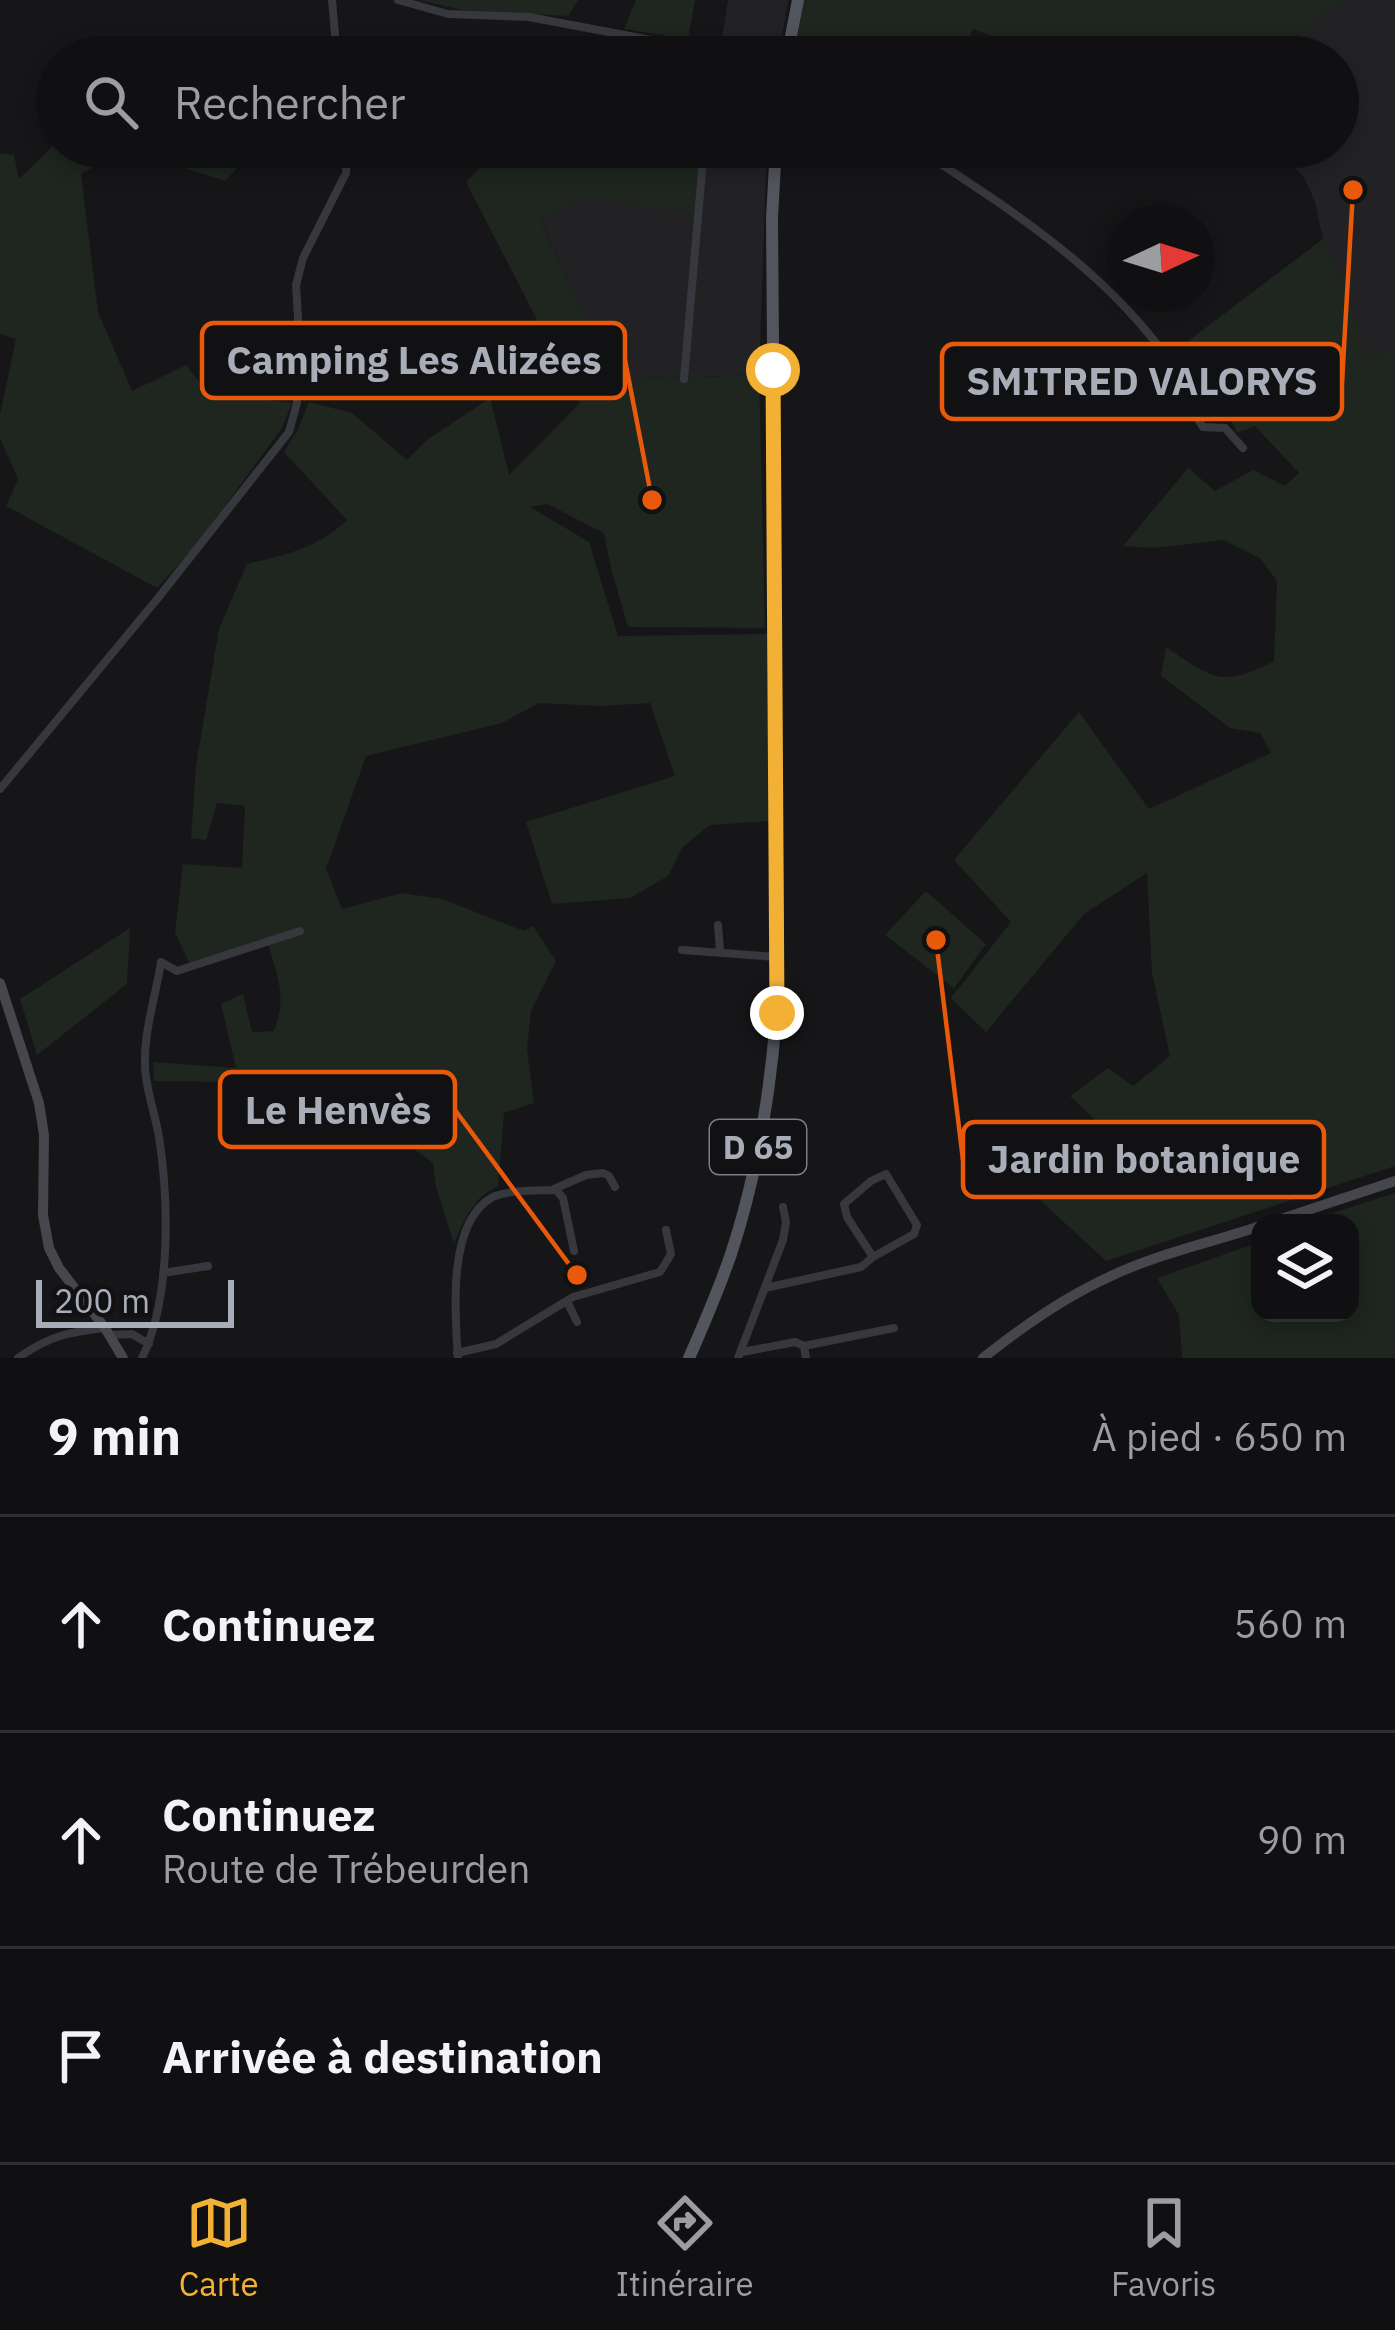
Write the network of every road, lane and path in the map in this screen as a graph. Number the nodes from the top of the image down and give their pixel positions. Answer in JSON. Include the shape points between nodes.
{"nodes":[{"id":1,"x":332,"y":0,"type":"edge"},
{"id":2,"x":398,"y":0,"type":"edge"},
{"id":3,"x":798,"y":0,"type":"edge"},
{"id":4,"x":335,"y":36,"type":"edge"},
{"id":5,"x":623,"y":36,"type":"edge"},
{"id":6,"x":792,"y":36,"type":"edge"},
{"id":7,"x":346,"y":168,"type":"edge"},
{"id":8,"x":702,"y":168,"type":"edge"},
{"id":9,"x":775,"y":168,"type":"edge"},
{"id":10,"x":946,"y":168,"type":"edge"},
{"id":11,"x":684,"y":379,"type":"dead end"},
{"id":12,"x":1243,"y":448,"type":"dead end"},
{"id":13,"x":0,"y":789,"type":"edge"},
{"id":14,"x":718,"y":926,"type":"dead end"},
{"id":15,"x":300,"y":932,"type":"dead end"},
{"id":16,"x":682,"y":950,"type":"dead end"},
{"id":17,"x":720,"y":951,"type":"junction"},
{"id":18,"x":778,"y":957,"type":"junction"},
{"id":19,"x":0,"y":983,"type":"edge"},
{"id":20,"x":1395,"y":1181,"type":"edge"},
{"id":21,"x":615,"y":1187,"type":"dead end"},
{"id":22,"x":553,"y":1190,"type":"junction"},
{"id":23,"x":783,"y":1207,"type":"dead end"},
{"id":24,"x":1296,"y":1214,"type":"edge"},
{"id":25,"x":1251,"y":1229,"type":"edge"},
{"id":26,"x":666,"y":1231,"type":"dead end"},
{"id":27,"x":574,"y":1251,"type":"dead end"},
{"id":28,"x":873,"y":1257,"type":"junction"},
{"id":29,"x":208,"y":1266,"type":"dead end"},
{"id":30,"x":163,"y":1273,"type":"junction"},
{"id":31,"x":765,"y":1288,"type":"junction"},
{"id":32,"x":566,"y":1300,"type":"junction"},
{"id":33,"x":577,"y":1322,"type":"dead end"},
{"id":34,"x":893,"y":1328,"type":"dead end"},
{"id":35,"x":107,"y":1332,"type":"junction"},
{"id":36,"x":149,"y":1344,"type":"junction"},
{"id":37,"x":804,"y":1346,"type":"junction"},
{"id":38,"x":739,"y":1355,"type":"edge"},
{"id":39,"x":458,"y":1356,"type":"edge"},
{"id":40,"x":18,"y":1358,"type":"edge"},
{"id":41,"x":123,"y":1358,"type":"edge"},
{"id":42,"x":142,"y":1358,"type":"edge"},
{"id":43,"x":689,"y":1358,"type":"edge"},
{"id":44,"x":806,"y":1358,"type":"edge"},
{"id":45,"x":983,"y":1358,"type":"edge"}],
"edges":[{"from":1,"to":4,"type":"street"},
{"from":2,"to":5,"type":"street"},
{"from":3,"to":6,"type":"main road"},
{"from":7,"to":13,"type":"street","via":[[296,285],[297,398],[289,432]]},
{"from":8,"to":11,"type":"street"},
{"from":9,"to":18,"type":"main road","number":"D 65"},
{"from":10,"to":12,"type":"street","via":[[1054,242],[1125,304],[1176,370],[1199,423],[1225,428]]},
{"from":14,"to":17,"type":"street"},
{"from":15,"to":30,"type":"street","via":[[176,971],[161,962],[145,1062],[161,1153]]},
{"from":16,"to":17,"type":"street"},
{"from":17,"to":18,"type":"street"},
{"from":18,"to":43,"type":"main road","number":"D 65","via":[[775,1047],[750,1184]]},
{"from":19,"to":35,"type":"main road","via":[[39,1103],[49,1248]]},
{"from":20,"to":24,"type":"main road"},
{"from":21,"to":22,"type":"street","via":[[596,1173]]},
{"from":22,"to":27,"type":"street","via":[[563,1198]]},
{"from":22,"to":39,"type":"street","via":[[494,1196],[473,1217],[457,1270]]},
{"from":23,"to":31,"type":"street","via":[[786,1222]]},
{"from":25,"to":45,"type":"main road","via":[[1112,1275],[1023,1325]]},
{"from":26,"to":32,"type":"street","via":[[671,1254],[660,1272]]},
{"from":28,"to":28,"type":"street","via":[[917,1229],[886,1174],[844,1204]]},
{"from":28,"to":31,"type":"street","via":[[861,1267]]},
{"from":29,"to":30,"type":"street"},
{"from":30,"to":36,"type":"street"},
{"from":31,"to":38,"type":"street"},
{"from":32,"to":33,"type":"street"},
{"from":32,"to":39,"type":"street","via":[[493,1345]]},
{"from":34,"to":37,"type":"street"},
{"from":35,"to":36,"type":"street"},
{"from":35,"to":40,"type":"street","via":[[57,1335]]},
{"from":35,"to":41,"type":"main road"},
{"from":36,"to":42,"type":"street"},
{"from":37,"to":38,"type":"street"},
{"from":37,"to":44,"type":"street"}]}
